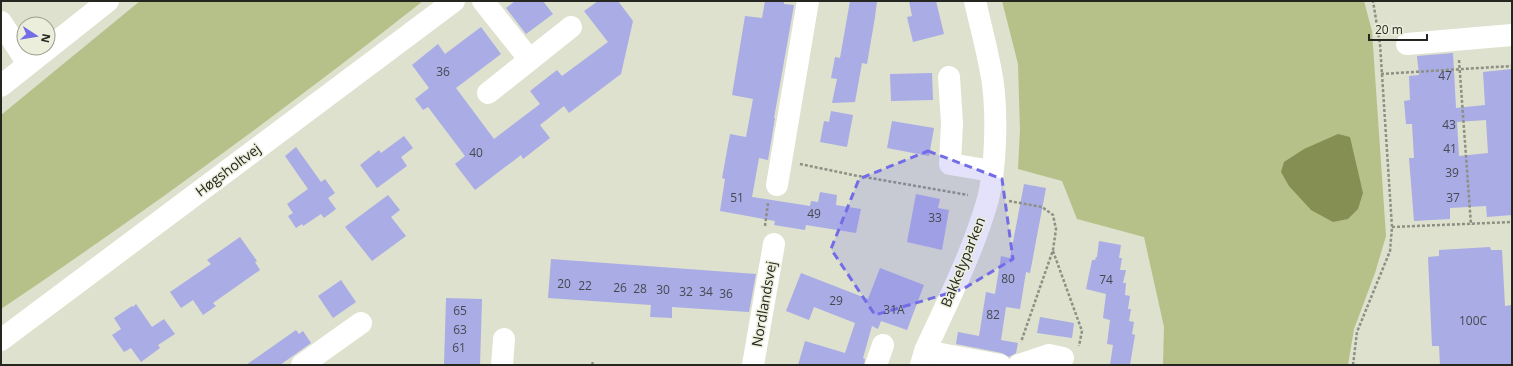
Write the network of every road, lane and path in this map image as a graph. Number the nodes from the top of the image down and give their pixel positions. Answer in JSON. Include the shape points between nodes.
{"nodes":[{"id":1,"x":108,"y":1,"type":"edge"},
{"id":2,"x":454,"y":1,"type":"edge"},
{"id":3,"x":483,"y":1,"type":"edge"},
{"id":4,"x":808,"y":1,"type":"edge"},
{"id":5,"x":975,"y":1,"type":"edge"},
{"id":6,"x":1373,"y":1,"type":"edge"},
{"id":7,"x":1,"y":22,"type":"edge"},
{"id":8,"x":571,"y":27,"type":"dead end"},
{"id":9,"x":1512,"y":35,"type":"edge"},
{"id":10,"x":1457,"y":40,"type":"junction"},
{"id":11,"x":1407,"y":44,"type":"dead end"},
{"id":12,"x":530,"y":60,"type":"junction"},
{"id":13,"x":28,"y":64,"type":"junction"},
{"id":14,"x":1512,"y":66,"type":"edge"},
{"id":15,"x":1460,"y":70,"type":"junction"},
{"id":16,"x":1381,"y":74,"type":"junction"},
{"id":17,"x":949,"y":76,"type":"dead end"},
{"id":18,"x":1,"y":86,"type":"edge"},
{"id":19,"x":488,"y":94,"type":"dead end"},
{"id":20,"x":781,"y":160,"type":"junction"},
{"id":21,"x":992,"y":171,"type":"junction"},
{"id":22,"x":777,"y":185,"type":"joint"},
{"id":23,"x":988,"y":198,"type":"junction"},
{"id":24,"x":1512,"y":222,"type":"edge"},
{"id":25,"x":1472,"y":225,"type":"junction"},
{"id":26,"x":1392,"y":227,"type":"junction"},
{"id":27,"x":774,"y":244,"type":"joint"},
{"id":28,"x":1053,"y":250,"type":"junction"},
{"id":29,"x":361,"y":323,"type":"dead end"},
{"id":30,"x":504,"y":339,"type":"dead end"},
{"id":31,"x":1,"y":340,"type":"edge"},
{"id":32,"x":1020,"y":344,"type":"dead end"},
{"id":33,"x":1070,"y":354,"type":"joint"},
{"id":34,"x":923,"y":358,"type":"edge"},
{"id":35,"x":302,"y":365,"type":"edge"},
{"id":36,"x":502,"y":365,"type":"edge"},
{"id":37,"x":753,"y":365,"type":"edge"},
{"id":38,"x":1000,"y":365,"type":"edge"},
{"id":39,"x":1019,"y":365,"type":"edge"},
{"id":40,"x":1353,"y":365,"type":"edge"}],
"edges":[{"from":1,"to":13,"type":"street"},
{"from":2,"to":31,"type":"street","name":"Høgsholtvej"},
{"from":3,"to":12,"type":"street"},
{"from":4,"to":20,"type":"street"},
{"from":5,"to":21,"type":"street","name":"Bakkelyparken","via":[[992,84],[996,129]]},
{"from":6,"to":16,"type":"path","via":[[1380,44]]},
{"from":7,"to":13,"type":"street"},
{"from":8,"to":12,"type":"street"},
{"from":9,"to":10,"type":"street"},
{"from":10,"to":11,"type":"street"},
{"from":10,"to":15,"type":"path"},
{"from":12,"to":19,"type":"street"},
{"from":13,"to":18,"type":"street"},
{"from":14,"to":15,"type":"path"},
{"from":15,"to":16,"type":"path"},
{"from":15,"to":25,"type":"path"},
{"from":16,"to":26,"type":"path"},
{"from":17,"to":21,"type":"street","via":[[952,123],[950,164]]},
{"from":20,"to":22,"type":"street"},
{"from":20,"to":23,"type":"path"},
{"from":21,"to":23,"type":"street","name":"Bakkelyparken"},
{"from":22,"to":27,"type":"path","via":[[770,196],[763,234]]},
{"from":23,"to":28,"type":"path","via":[[1042,207],[1053,215],[1056,229]]},
{"from":23,"to":34,"type":"street","name":"Bakkelyparken","via":[[974,243]]},
{"from":24,"to":25,"type":"path"},
{"from":25,"to":26,"type":"path"},
{"from":26,"to":40,"type":"path","via":[[1390,252],[1357,332]]},
{"from":27,"to":37,"type":"street","name":"Nordlandsvej"},
{"from":28,"to":32,"type":"path"},
{"from":28,"to":33,"type":"path","via":[[1082,331]]},
{"from":29,"to":35,"type":"street"},
{"from":30,"to":36,"type":"street"},
{"from":33,"to":39,"type":"street","via":[[1049,355]]},
{"from":34,"to":38,"type":"street","name":"Bakkelyparken"}]}
